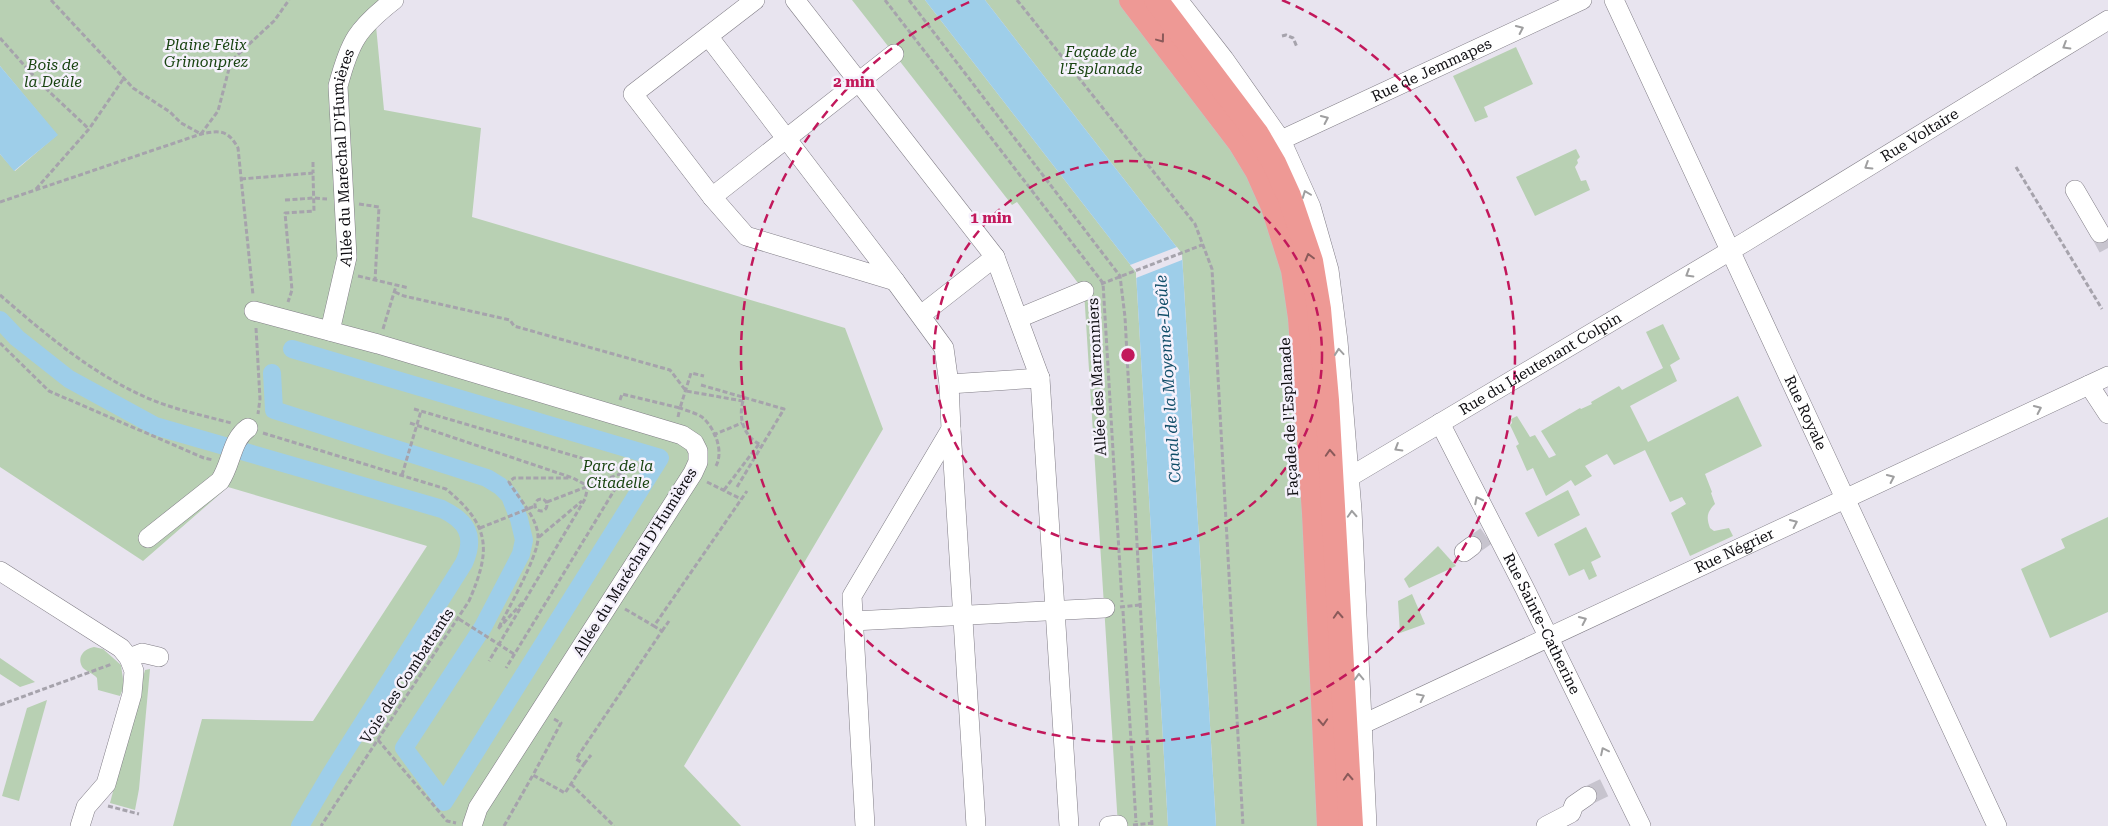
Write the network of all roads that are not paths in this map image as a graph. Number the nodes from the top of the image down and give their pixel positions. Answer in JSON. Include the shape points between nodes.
{"nodes":[{"id":1,"x":394,"y":0,"type":"edge"},
{"id":2,"x":755,"y":0,"type":"edge"},
{"id":3,"x":794,"y":0,"type":"edge"},
{"id":4,"x":1131,"y":0,"type":"edge"},
{"id":5,"x":1156,"y":0,"type":"edge"},
{"id":6,"x":1178,"y":0,"type":"edge"},
{"id":7,"x":1582,"y":0,"type":"edge"},
{"id":8,"x":1614,"y":0,"type":"edge"},
{"id":9,"x":2108,"y":20,"type":"edge"},
{"id":10,"x":708,"y":36,"type":"junction"},
{"id":11,"x":894,"y":54,"type":"dead end"},
{"id":12,"x":859,"y":82,"type":"junction"},
{"id":13,"x":786,"y":139,"type":"junction"},
{"id":14,"x":1281,"y":140,"type":"junction"},
{"id":15,"x":2075,"y":190,"type":"dead end"},
{"id":16,"x":712,"y":197,"type":"junction"},
{"id":17,"x":2100,"y":232,"type":"tunnel mouth"},
{"id":18,"x":1731,"y":250,"type":"junction"},
{"id":19,"x":996,"y":257,"type":"junction"},
{"id":20,"x":895,"y":281,"type":"junction"},
{"id":21,"x":1084,"y":291,"type":"road end"},
{"id":22,"x":254,"y":311,"type":"dead end"},
{"id":23,"x":921,"y":315,"type":"junction"},
{"id":24,"x":1019,"y":318,"type":"junction"},
{"id":25,"x":330,"y":330,"type":"junction"},
{"id":26,"x":2108,"y":376,"type":"edge"},
{"id":27,"x":1040,"y":378,"type":"junction"},
{"id":28,"x":949,"y":384,"type":"junction"},
{"id":29,"x":2089,"y":385,"type":"junction"},
{"id":30,"x":2108,"y":414,"type":"edge"},
{"id":31,"x":1440,"y":423,"type":"junction"},
{"id":32,"x":952,"y":429,"type":"junction"},
{"id":33,"x":236,"y":449,"type":"road end"},
{"id":34,"x":1331,"y":488,"type":"junction"},
{"id":35,"x":1847,"y":498,"type":"junction"},
{"id":36,"x":148,"y":538,"type":"dead end"},
{"id":37,"x":0,"y":571,"type":"edge"},
{"id":38,"x":1104,"y":608,"type":"dead end"},
{"id":39,"x":1055,"y":610,"type":"junction"},
{"id":40,"x":963,"y":615,"type":"junction"},
{"id":41,"x":853,"y":621,"type":"junction"},
{"id":42,"x":1548,"y":637,"type":"junction"},
{"id":43,"x":129,"y":658,"type":"junction"},
{"id":44,"x":159,"y":658,"type":"dead end"},
{"id":45,"x":1361,"y":725,"type":"junction"},
{"id":46,"x":1587,"y":796,"type":"tunnel mouth"},
{"id":47,"x":468,"y":825,"type":"edge"},
{"id":48,"x":80,"y":826,"type":"edge"},
{"id":49,"x":865,"y":826,"type":"edge"},
{"id":50,"x":976,"y":826,"type":"edge"},
{"id":51,"x":1069,"y":826,"type":"edge"},
{"id":52,"x":1109,"y":826,"type":"edge"},
{"id":53,"x":1118,"y":826,"type":"edge"},
{"id":54,"x":1329,"y":826,"type":"edge"},
{"id":55,"x":1351,"y":826,"type":"edge"},
{"id":56,"x":1367,"y":826,"type":"edge"},
{"id":57,"x":1546,"y":826,"type":"edge"},
{"id":58,"x":1641,"y":826,"type":"edge"},
{"id":59,"x":1997,"y":826,"type":"edge"}],
"edges":[{"from":1,"to":25,"type":"street","name":"Allée du Maréchal D'Humières","via":[[371,18],[354,38],[338,86],[347,257]]},
{"from":2,"to":10,"type":"street"},
{"from":3,"to":12,"type":"street"},
{"from":4,"to":34,"type":"main road","name":"Façade de l'Esplanade","one_way":true,"via":[[1240,143],[1257,171],[1279,223],[1298,300]]},
{"from":34,"to":5,"type":"main road","name":"Façade de l'Esplanade","one_way":true,"via":[[1317,290],[1294,210],[1274,163],[1257,134]]},
{"from":6,"to":14,"type":"street","name":"Façade de l'Esplanade"},
{"from":14,"to":7,"type":"street","name":"Rue de Jemmapes","one_way":true},
{"from":8,"to":18,"type":"street","name":"Rue Royale"},
{"from":9,"to":18,"type":"street","name":"Rue Voltaire","one_way":true},
{"from":10,"to":13,"type":"street"},
{"from":10,"to":16,"type":"street","via":[[633,94]]},
{"from":11,"to":12,"type":"street"},
{"from":12,"to":13,"type":"street"},
{"from":12,"to":19,"type":"street"},
{"from":13,"to":16,"type":"street"},
{"from":13,"to":20,"type":"street"},
{"from":34,"to":14,"type":"street","name":"Façade de l'Esplanade","one_way":true,"via":[[1338,340],[1329,270],[1311,207]]},
{"from":15,"to":17,"type":"street"},
{"from":16,"to":20,"type":"street","via":[[746,236]]},
{"from":18,"to":31,"type":"street","name":"Rue du Lieutenant Colpin","one_way":true},
{"from":18,"to":35,"type":"street","name":"Rue Royale"},
{"from":19,"to":23,"type":"street"},
{"from":19,"to":24,"type":"street"},
{"from":20,"to":23,"type":"street"},
{"from":21,"to":24,"type":"street"},
{"from":22,"to":25,"type":"street","name":"Allée du Maréchal D'Humières"},
{"from":23,"to":28,"type":"street","via":[[944,348]]},
{"from":24,"to":27,"type":"street"},
{"from":25,"to":47,"type":"street","name":"Allée du Maréchal D'Humières","via":[[617,414],[689,438],[698,452],[693,473]]},
{"from":26,"to":29,"type":"street","name":"Rue Négrier"},
{"from":27,"to":28,"type":"street"},
{"from":27,"to":39,"type":"street"},
{"from":28,"to":32,"type":"street"},
{"from":29,"to":30,"type":"street"},
{"from":35,"to":29,"type":"street","name":"Rue Négrier","one_way":true},
{"from":31,"to":34,"type":"street","name":"Rue du Lieutenant Colpin","one_way":true},
{"from":42,"to":31,"type":"street","name":"Rue Sainte-Catherine","one_way":true,"via":[[1525,588],[1479,541]]},
{"from":32,"to":40,"type":"street"},
{"from":32,"to":41,"type":"street","via":[[852,596]]},
{"from":33,"to":36,"type":"street","via":[[220,481]]},
{"from":45,"to":34,"type":"street","name":"Façade de l'Esplanade","one_way":true},
{"from":34,"to":54,"type":"main road","name":"Façade de l'Esplanade","one_way":true},
{"from":55,"to":34,"type":"main road","name":"Façade de l'Esplanade","one_way":true},
{"from":42,"to":35,"type":"street","name":"Rue Négrier","one_way":true},
{"from":35,"to":59,"type":"street","name":"Rue Royale"},
{"from":37,"to":43,"type":"street","via":[[121,648]]},
{"from":38,"to":39,"type":"street"},
{"from":39,"to":40,"type":"street"},
{"from":39,"to":51,"type":"street"},
{"from":40,"to":41,"type":"street"},
{"from":40,"to":50,"type":"street"},
{"from":41,"to":49,"type":"street"},
{"from":45,"to":42,"type":"street","name":"Rue Négrier","one_way":true},
{"from":58,"to":42,"type":"street","name":"Rue Sainte-Catherine","one_way":true,"via":[[1614,783]]},
{"from":43,"to":44,"type":"street","via":[[142,653]]},
{"from":43,"to":48,"type":"street","via":[[134,671],[132,694],[106,784],[86,808]]},
{"from":45,"to":56,"type":"street","name":"Façade de l'Esplanade"},
{"from":46,"to":57,"type":"street","via":[[1574,805],[1571,813]]},
{"from":52,"to":53,"type":"street"}]}
